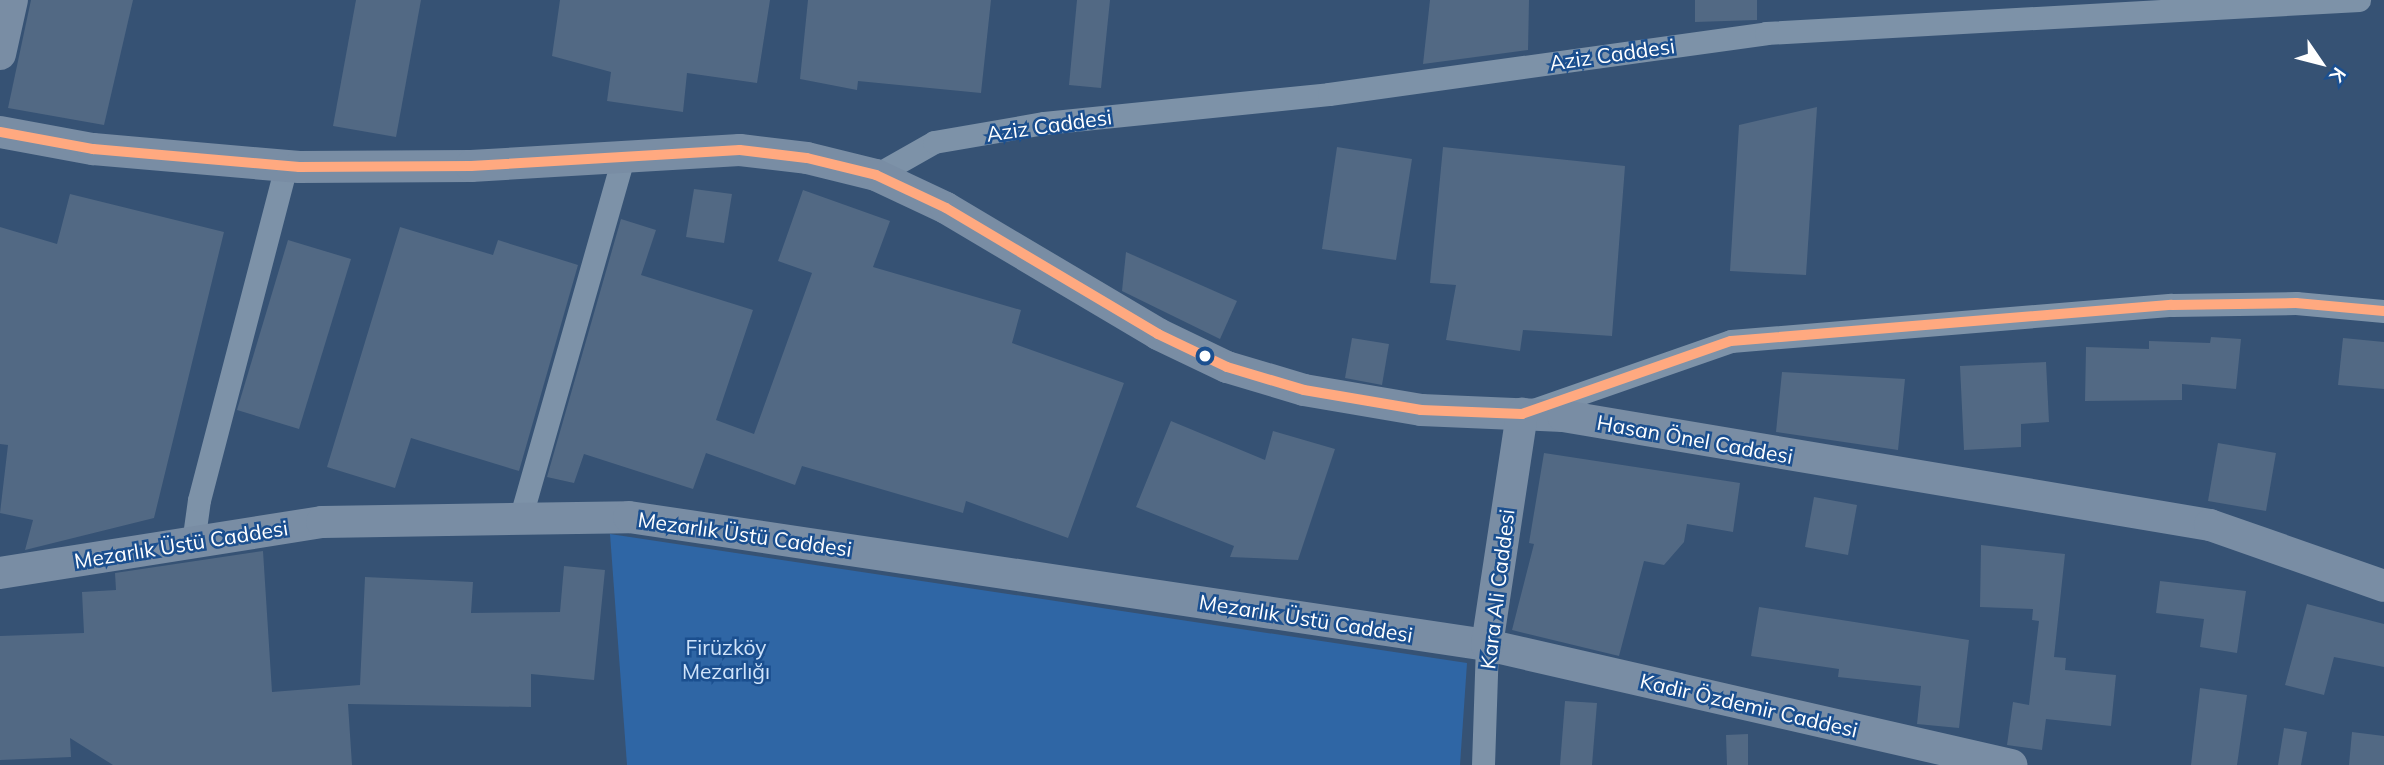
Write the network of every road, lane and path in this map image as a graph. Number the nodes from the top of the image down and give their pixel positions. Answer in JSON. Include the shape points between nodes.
{"nodes":[{"id":1,"x":12,"y":0,"type":"edge"},
{"id":2,"x":2359,"y":0,"type":"edge"},
{"id":3,"x":0,"y":54,"type":"edge"},
{"id":4,"x":0,"y":132,"type":"edge"},
{"id":5,"x":623,"y":157,"type":"junction"},
{"id":6,"x":286,"y":166,"type":"junction"},
{"id":7,"x":876,"y":175,"type":"junction"},
{"id":8,"x":2384,"y":311,"type":"edge"},
{"id":9,"x":1522,"y":414,"type":"junction"},
{"id":10,"x":521,"y":516,"type":"junction"},
{"id":11,"x":193,"y":543,"type":"junction"},
{"id":12,"x":0,"y":573,"type":"edge"},
{"id":13,"x":2384,"y":586,"type":"edge"},
{"id":14,"x":1487,"y":645,"type":"junction"},
{"id":15,"x":1483,"y":765,"type":"edge"},
{"id":16,"x":2011,"y":765,"type":"edge"}],
"edges":[{"from":1,"to":3,"type":"street"},
{"from":2,"to":7,"type":"street","name":"Aziz Caddesi","via":[[1766,33],[1329,94],[1044,123],[934,142]]},
{"from":4,"to":6,"type":"street","name":"Hasan Önel Caddesi","via":[[93,149]]},
{"from":5,"to":6,"type":"street","name":"Hasan Önel Caddesi","via":[[471,166]]},
{"from":5,"to":7,"type":"street","name":"Hasan Önel Caddesi","via":[[740,150]]},
{"from":5,"to":10,"type":"street"},
{"from":6,"to":11,"type":"street","via":[[199,500]]},
{"from":7,"to":9,"type":"street","name":"Hasan Önel Caddesi","via":[[946,208],[1158,334],[1227,367],[1304,390],[1421,410]]},
{"from":8,"to":9,"type":"street","via":[[2296,303],[2172,305],[1731,341]]},
{"from":9,"to":13,"type":"street","name":"Hasan Önel Caddesi","via":[[1563,416],[2210,526]]},
{"from":9,"to":14,"type":"street","name":"Kara Ali Caddesi"},
{"from":10,"to":11,"type":"street","name":"Mezarlık Üstü Caddesi","via":[[322,522]]},
{"from":10,"to":14,"type":"street","name":"Mezarlık Üstü Caddesi","via":[[629,517]]},
{"from":11,"to":12,"type":"street","name":"Mezarlık Üstü Caddesi"},
{"from":14,"to":15,"type":"street","name":"Kara Ali Caddesi"},
{"from":14,"to":16,"type":"street","name":"Kadir Özdemir Caddesi"}]}
